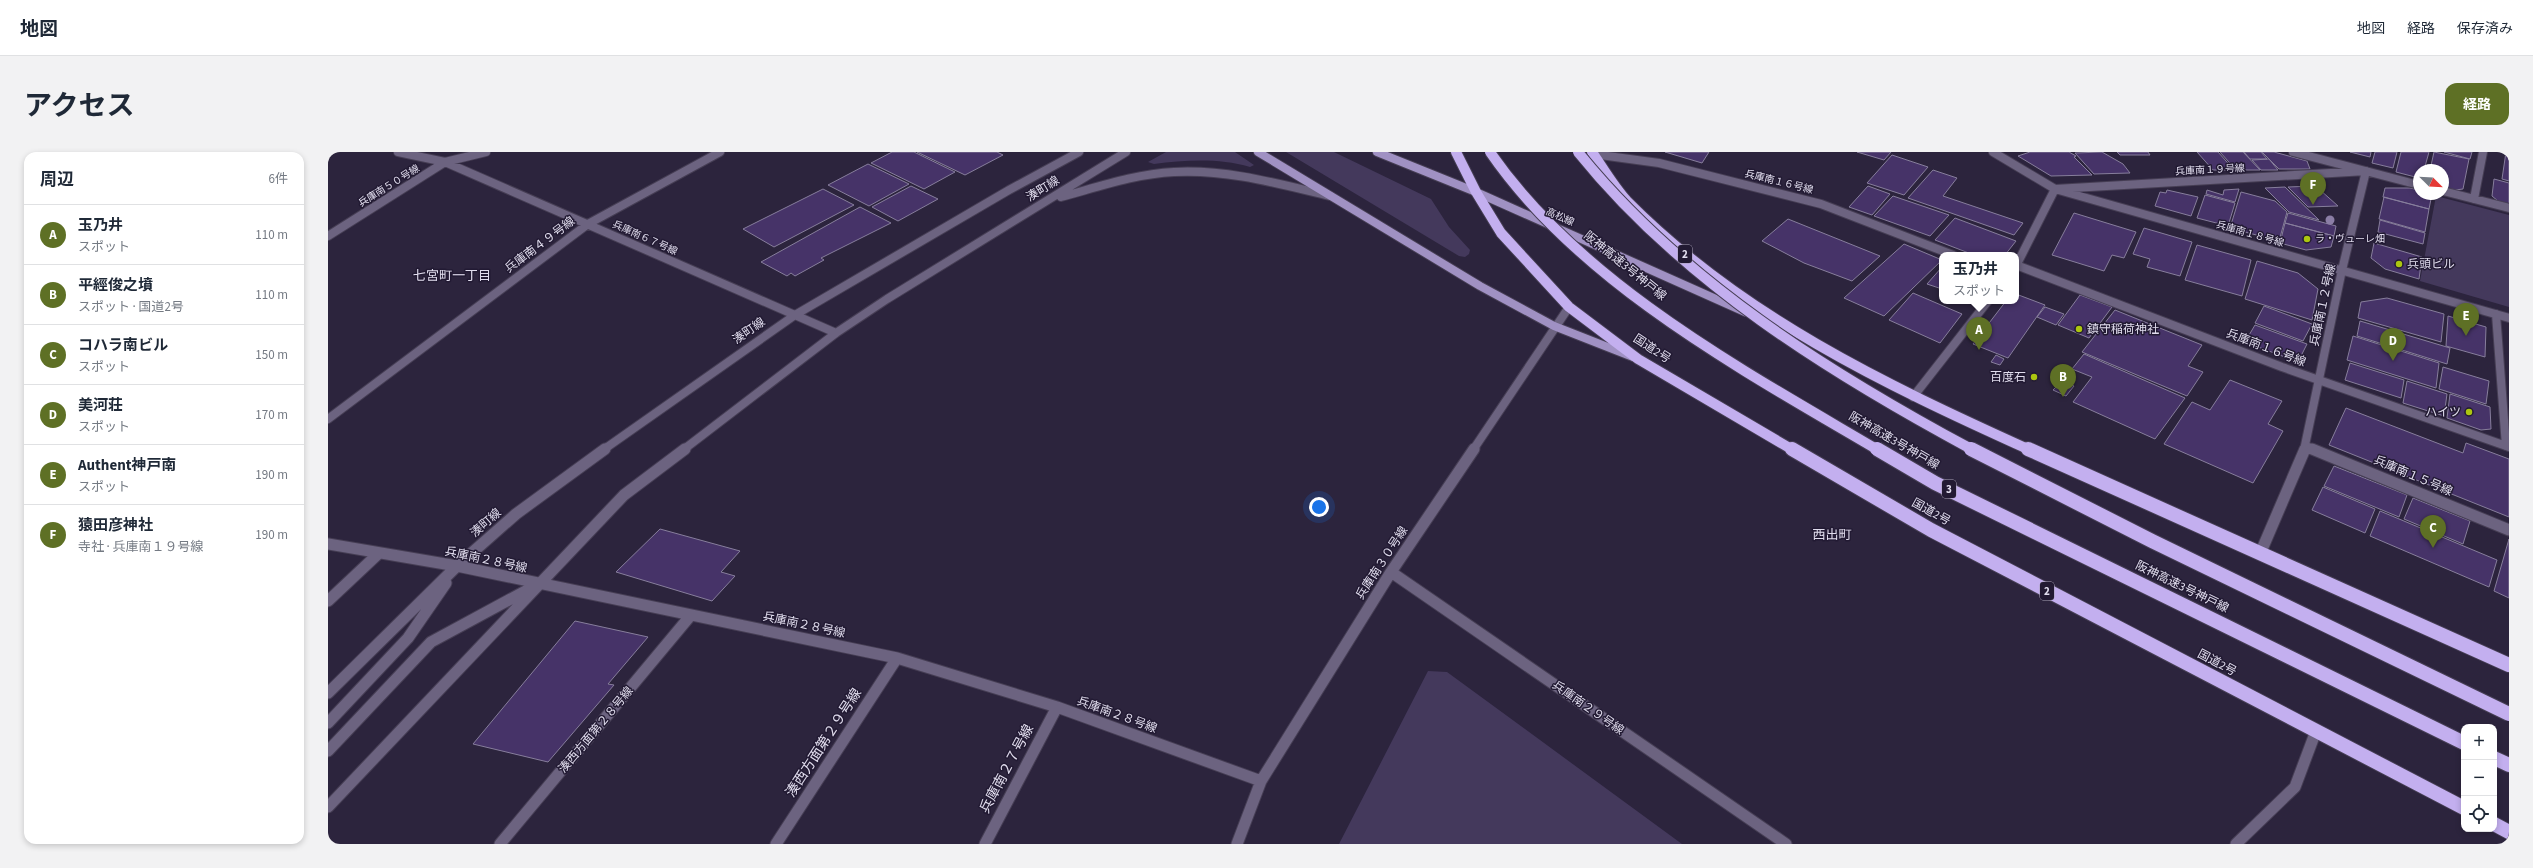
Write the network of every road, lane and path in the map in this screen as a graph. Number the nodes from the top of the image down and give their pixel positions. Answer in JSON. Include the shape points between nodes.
{"nodes":[{"id":1,"x":398,"y":152,"type":"edge"},
{"id":2,"x":455,"y":152,"type":"edge"},
{"id":3,"x":486,"y":152,"type":"edge"},
{"id":4,"x":720,"y":152,"type":"edge"},
{"id":5,"x":1079,"y":152,"type":"edge"},
{"id":6,"x":1126,"y":152,"type":"edge"},
{"id":7,"x":1258,"y":152,"type":"edge"},
{"id":8,"x":1377,"y":152,"type":"edge"},
{"id":9,"x":1456,"y":152,"type":"edge"},
{"id":10,"x":1490,"y":152,"type":"edge"},
{"id":11,"x":1578,"y":152,"type":"edge"},
{"id":12,"x":1993,"y":152,"type":"edge"},
{"id":13,"x":2293,"y":152,"type":"edge"},
{"id":14,"x":2483,"y":152,"type":"edge"},
{"id":15,"x":1593,"y":153,"type":"edge"},
{"id":16,"x":445,"y":162,"type":"junction"},
{"id":17,"x":2366,"y":171,"type":"junction"},
{"id":18,"x":2413,"y":183,"type":"edge"},
{"id":19,"x":2055,"y":189,"type":"junction"},
{"id":20,"x":1476,"y":192,"type":"junction"},
{"id":21,"x":2449,"y":193,"type":"edge"},
{"id":22,"x":1330,"y":196,"type":"junction"},
{"id":23,"x":2474,"y":199,"type":"junction"},
{"id":24,"x":1050,"y":200,"type":"junction"},
{"id":25,"x":2509,"y":208,"type":"edge"},
{"id":26,"x":588,"y":224,"type":"junction"},
{"id":27,"x":328,"y":236,"type":"edge"},
{"id":28,"x":1945,"y":252,"type":"edge"},
{"id":29,"x":2019,"y":260,"type":"edge"},
{"id":30,"x":2019,"y":267,"type":"edge"},
{"id":31,"x":2342,"y":270,"type":"junction"},
{"id":32,"x":1986,"y":304,"type":"edge"},
{"id":33,"x":1569,"y":307,"type":"junction"},
{"id":34,"x":2496,"y":314,"type":"junction"},
{"id":35,"x":794,"y":315,"type":"junction"},
{"id":36,"x":2509,"y":318,"type":"edge"},
{"id":37,"x":1554,"y":326,"type":"junction"},
{"id":38,"x":836,"y":333,"type":"junction"},
{"id":39,"x":1798,"y":335,"type":"junction"},
{"id":40,"x":1638,"y":359,"type":"junction"},
{"id":41,"x":2319,"y":381,"type":"junction"},
{"id":42,"x":1913,"y":397,"type":"junction"},
{"id":43,"x":328,"y":419,"type":"edge"},
{"id":44,"x":2306,"y":446,"type":"junction"},
{"id":45,"x":2507,"y":447,"type":"edge"},
{"id":46,"x":2509,"y":530,"type":"edge"},
{"id":47,"x":328,"y":544,"type":"edge"},
{"id":48,"x":378,"y":554,"type":"junction"},
{"id":49,"x":2260,"y":554,"type":"junction"},
{"id":50,"x":457,"y":566,"type":"junction"},
{"id":51,"x":1391,"y":572,"type":"junction"},
{"id":52,"x":538,"y":584,"type":"junction"},
{"id":53,"x":328,"y":600,"type":"edge"},
{"id":54,"x":691,"y":615,"type":"junction"},
{"id":55,"x":897,"y":658,"type":"junction"},
{"id":56,"x":2509,"y":665,"type":"edge"},
{"id":57,"x":328,"y":693,"type":"edge"},
{"id":58,"x":1057,"y":707,"type":"junction"},
{"id":59,"x":2509,"y":714,"type":"edge"},
{"id":60,"x":328,"y":723,"type":"edge"},
{"id":61,"x":2316,"y":731,"type":"junction"},
{"id":62,"x":2461,"y":742,"type":"edge"},
{"id":63,"x":328,"y":751,"type":"edge"},
{"id":64,"x":2497,"y":759,"type":"edge"},
{"id":65,"x":2509,"y":765,"type":"edge"},
{"id":66,"x":1261,"y":781,"type":"junction"},
{"id":67,"x":2461,"y":806,"type":"edge"},
{"id":68,"x":328,"y":807,"type":"edge"},
{"id":69,"x":2497,"y":826,"type":"edge"},
{"id":70,"x":2509,"y":832,"type":"edge"},
{"id":71,"x":500,"y":844,"type":"edge"},
{"id":72,"x":776,"y":844,"type":"edge"},
{"id":73,"x":985,"y":844,"type":"edge"},
{"id":74,"x":1237,"y":844,"type":"edge"},
{"id":75,"x":1786,"y":844,"type":"edge"},
{"id":76,"x":2236,"y":844,"type":"edge"}],
"edges":[{"from":1,"to":16,"type":"street"},
{"from":2,"to":16,"type":"street"},
{"from":3,"to":16,"type":"street","name":"兵庫南５０号線"},
{"from":4,"to":26,"type":"street","name":"兵庫南４９号線"},
{"from":5,"to":35,"type":"street","name":"湊町線","via":[[1003,193]]},
{"from":6,"to":24,"type":"street","name":"湊町線"},
{"from":7,"to":22,"type":"main road"},
{"from":8,"to":20,"type":"main road","name":"高松線"},
{"from":9,"to":20,"type":"highway","name":"国道2号","number":"2"},
{"from":10,"to":62,"type":"highway","name":"阪神高速3号神戸線","number":"3","bridge":true,"via":[[1503,171],[1540,212],[1586,256],[1639,299],[1714,353],[1935,483]]},
{"from":11,"to":59,"type":"highway","bridge":true,"via":[[1594,173],[1654,235],[1723,293],[1805,351],[1903,413],[2012,472]]},
{"from":12,"to":19,"type":"street","name":"兵庫南１８号線"},
{"from":13,"to":17,"type":"street"},
{"from":14,"to":23,"type":"street"},
{"from":15,"to":28,"type":"street","name":"兵庫南１６号線","via":[[1659,163],[1821,204]]},
{"from":15,"to":39,"type":"highway","number":"2","via":[[1626,200],[1702,270]]},
{"from":16,"to":26,"type":"street","name":"兵庫南６７号線"},
{"from":16,"to":27,"type":"street","name":"兵庫南５０号線"},
{"from":17,"to":18,"type":"street"},
{"from":17,"to":19,"type":"street","name":"兵庫南１９号線"},
{"from":17,"to":31,"type":"street","name":"兵庫南１２号線"},
{"from":19,"to":29,"type":"street"},
{"from":19,"to":31,"type":"street","name":"兵庫南１８号線"},
{"from":20,"to":33,"type":"highway","name":"国道2号","number":"2","via":[[1501,233]]},
{"from":20,"to":39,"type":"main road","name":"高松線"},
{"from":21,"to":23,"type":"street"},
{"from":22,"to":24,"type":"street","via":[[1219,173],[1174,172],[1118,181]]},
{"from":22,"to":37,"type":"main road","via":[[1480,286]]},
{"from":23,"to":25,"type":"street"},
{"from":24,"to":38,"type":"street","name":"湊町線"},
{"from":26,"to":35,"type":"street","name":"兵庫南６７号線"},
{"from":26,"to":43,"type":"street","name":"兵庫南４９号線"},
{"from":30,"to":41,"type":"street","name":"兵庫南１６号線"},
{"from":31,"to":34,"type":"street","name":"兵庫南１８号線"},
{"from":31,"to":41,"type":"street","name":"兵庫南１２号線"},
{"from":32,"to":42,"type":"street"},
{"from":33,"to":37,"type":"street","name":"兵庫南３０号線"},
{"from":33,"to":40,"type":"highway","name":"国道2号","number":"2"},
{"from":34,"to":36,"type":"street","name":"兵庫南１８号線"},
{"from":34,"to":45,"type":"street"},
{"from":35,"to":38,"type":"street","name":"兵庫南６７号線"},
{"from":35,"to":50,"type":"street","name":"湊町線","via":[[573,471],[516,514]]},
{"from":37,"to":40,"type":"main road"},
{"from":37,"to":51,"type":"street","name":"兵庫南３０号線"},
{"from":38,"to":52,"type":"street","name":"湊町線","via":[[624,494]]},
{"from":39,"to":42,"type":"highway","number":"2"},
{"from":40,"to":61,"type":"highway","name":"国道2号","number":"2","via":[[1931,530]]},
{"from":41,"to":44,"type":"street","name":"兵庫南１２号線"},
{"from":41,"to":45,"type":"street","name":"兵庫南１６号線"},
{"from":42,"to":49,"type":"highway","number":"2"},
{"from":44,"to":46,"type":"street","name":"兵庫南１５号線"},
{"from":44,"to":49,"type":"street","name":"兵庫南１２号線"},
{"from":47,"to":48,"type":"street","name":"兵庫南２８号線"},
{"from":48,"to":50,"type":"street","name":"兵庫南２８号線"},
{"from":48,"to":53,"type":"street"},
{"from":49,"to":56,"type":"highway","number":"2"},
{"from":50,"to":52,"type":"street","name":"兵庫南２８号線"},
{"from":50,"to":57,"type":"street","name":"湊町線"},
{"from":50,"to":60,"type":"street","name":"湊町線","via":[[408,638]]},
{"from":51,"to":66,"type":"street","name":"兵庫南３０号線"},
{"from":51,"to":75,"type":"street","name":"兵庫南２９号線"},
{"from":52,"to":54,"type":"street","name":"兵庫南２８号線"},
{"from":52,"to":63,"type":"street","name":"湊町線","via":[[430,642]]},
{"from":52,"to":68,"type":"street","name":"湊町線"},
{"from":54,"to":55,"type":"street","name":"兵庫南２８号線"},
{"from":54,"to":71,"type":"street","name":"湊西方面第２８号線"},
{"from":55,"to":58,"type":"street","name":"兵庫南２８号線"},
{"from":55,"to":72,"type":"street","name":"湊西方面第２９号線"},
{"from":58,"to":66,"type":"street","name":"兵庫南２８号線"},
{"from":58,"to":73,"type":"street","name":"兵庫南２７号線"},
{"from":61,"to":67,"type":"highway","name":"国道2号","number":"2"},
{"from":61,"to":76,"type":"street","via":[[2295,787]]},
{"from":64,"to":65,"type":"highway"},
{"from":66,"to":74,"type":"street","name":"兵庫南３０号線"},
{"from":69,"to":70,"type":"highway"}]}
